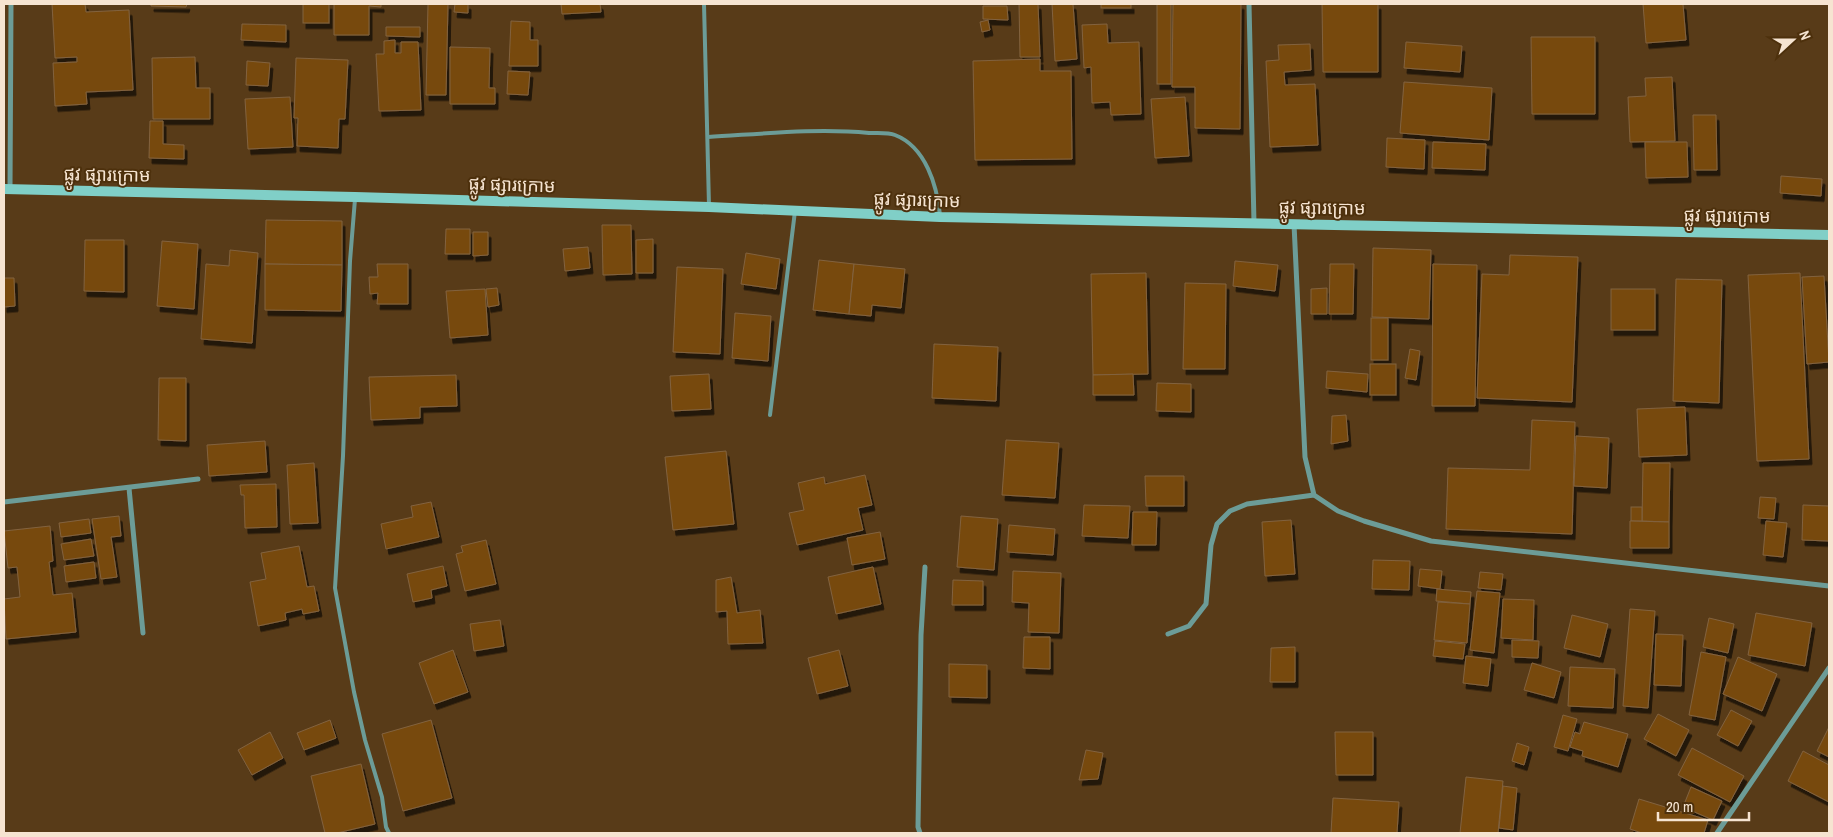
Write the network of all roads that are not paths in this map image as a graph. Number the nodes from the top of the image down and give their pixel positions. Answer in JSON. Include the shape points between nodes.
{"nodes":[{"id":1,"x":11,"y":4,"type":"edge"},
{"id":2,"x":704,"y":4,"type":"edge"},
{"id":3,"x":1249,"y":4,"type":"edge"},
{"id":4,"x":708,"y":137,"type":"junction"},
{"id":5,"x":7,"y":189,"type":"edge"},
{"id":6,"x":355,"y":196,"type":"junction"},
{"id":7,"x":709,"y":207,"type":"junction"},
{"id":8,"x":795,"y":211,"type":"junction"},
{"id":9,"x":940,"y":217,"type":"junction"},
{"id":10,"x":1254,"y":223,"type":"junction"},
{"id":11,"x":1294,"y":224,"type":"junction"},
{"id":12,"x":1829,"y":235,"type":"edge"},
{"id":13,"x":770,"y":415,"type":"dead end"},
{"id":14,"x":198,"y":479,"type":"dead end"},
{"id":15,"x":129,"y":488,"type":"junction"},
{"id":16,"x":1314,"y":495,"type":"junction"},
{"id":17,"x":4,"y":502,"type":"edge"},
{"id":18,"x":926,"y":567,"type":"dead end"},
{"id":19,"x":1829,"y":586,"type":"edge"},
{"id":20,"x":143,"y":633,"type":"dead end"},
{"id":21,"x":1168,"y":634,"type":"dead end"},
{"id":22,"x":1829,"y":668,"type":"edge"},
{"id":23,"x":389,"y":833,"type":"edge"},
{"id":24,"x":920,"y":833,"type":"edge"},
{"id":25,"x":1717,"y":833,"type":"edge"}],
"edges":[{"from":1,"to":5,"type":"street"},
{"from":2,"to":4,"type":"lane"},
{"from":3,"to":10,"type":"street"},
{"from":4,"to":7,"type":"lane"},
{"from":4,"to":9,"type":"lane","via":[[849,131],[895,135],[908,144],[927,166],[938,194]]},
{"from":5,"to":6,"type":"main road","name":"ផ្លូវ ផ្សារក្រោម"},
{"from":6,"to":7,"type":"main road","name":"ផ្លូវ ផ្សារក្រោម"},
{"from":6,"to":23,"type":"lane","via":[[334,588],[354,692]]},
{"from":7,"to":8,"type":"main road","name":"ផ្លូវ ផ្សារក្រោម"},
{"from":8,"to":9,"type":"main road","name":"ផ្លូវ ផ្សារក្រោម"},
{"from":8,"to":13,"type":"lane"},
{"from":9,"to":10,"type":"main road","name":"ផ្លូវ ផ្សារក្រោម"},
{"from":10,"to":11,"type":"main road","name":"ផ្លូវ ផ្សារក្រោម"},
{"from":11,"to":12,"type":"main road","name":"ផ្លូវ ផ្សារក្រោម"},
{"from":11,"to":16,"type":"street","via":[[1304,457]]},
{"from":14,"to":15,"type":"street"},
{"from":15,"to":17,"type":"street"},
{"from":15,"to":20,"type":"street"},
{"from":16,"to":19,"type":"street","via":[[1338,511],[1431,541]]},
{"from":16,"to":21,"type":"street","via":[[1247,504],[1230,510],[1217,524],[1211,545],[1206,604],[1189,626]]},
{"from":18,"to":24,"type":"street","via":[[921,635]]},
{"from":22,"to":25,"type":"street"}]}
